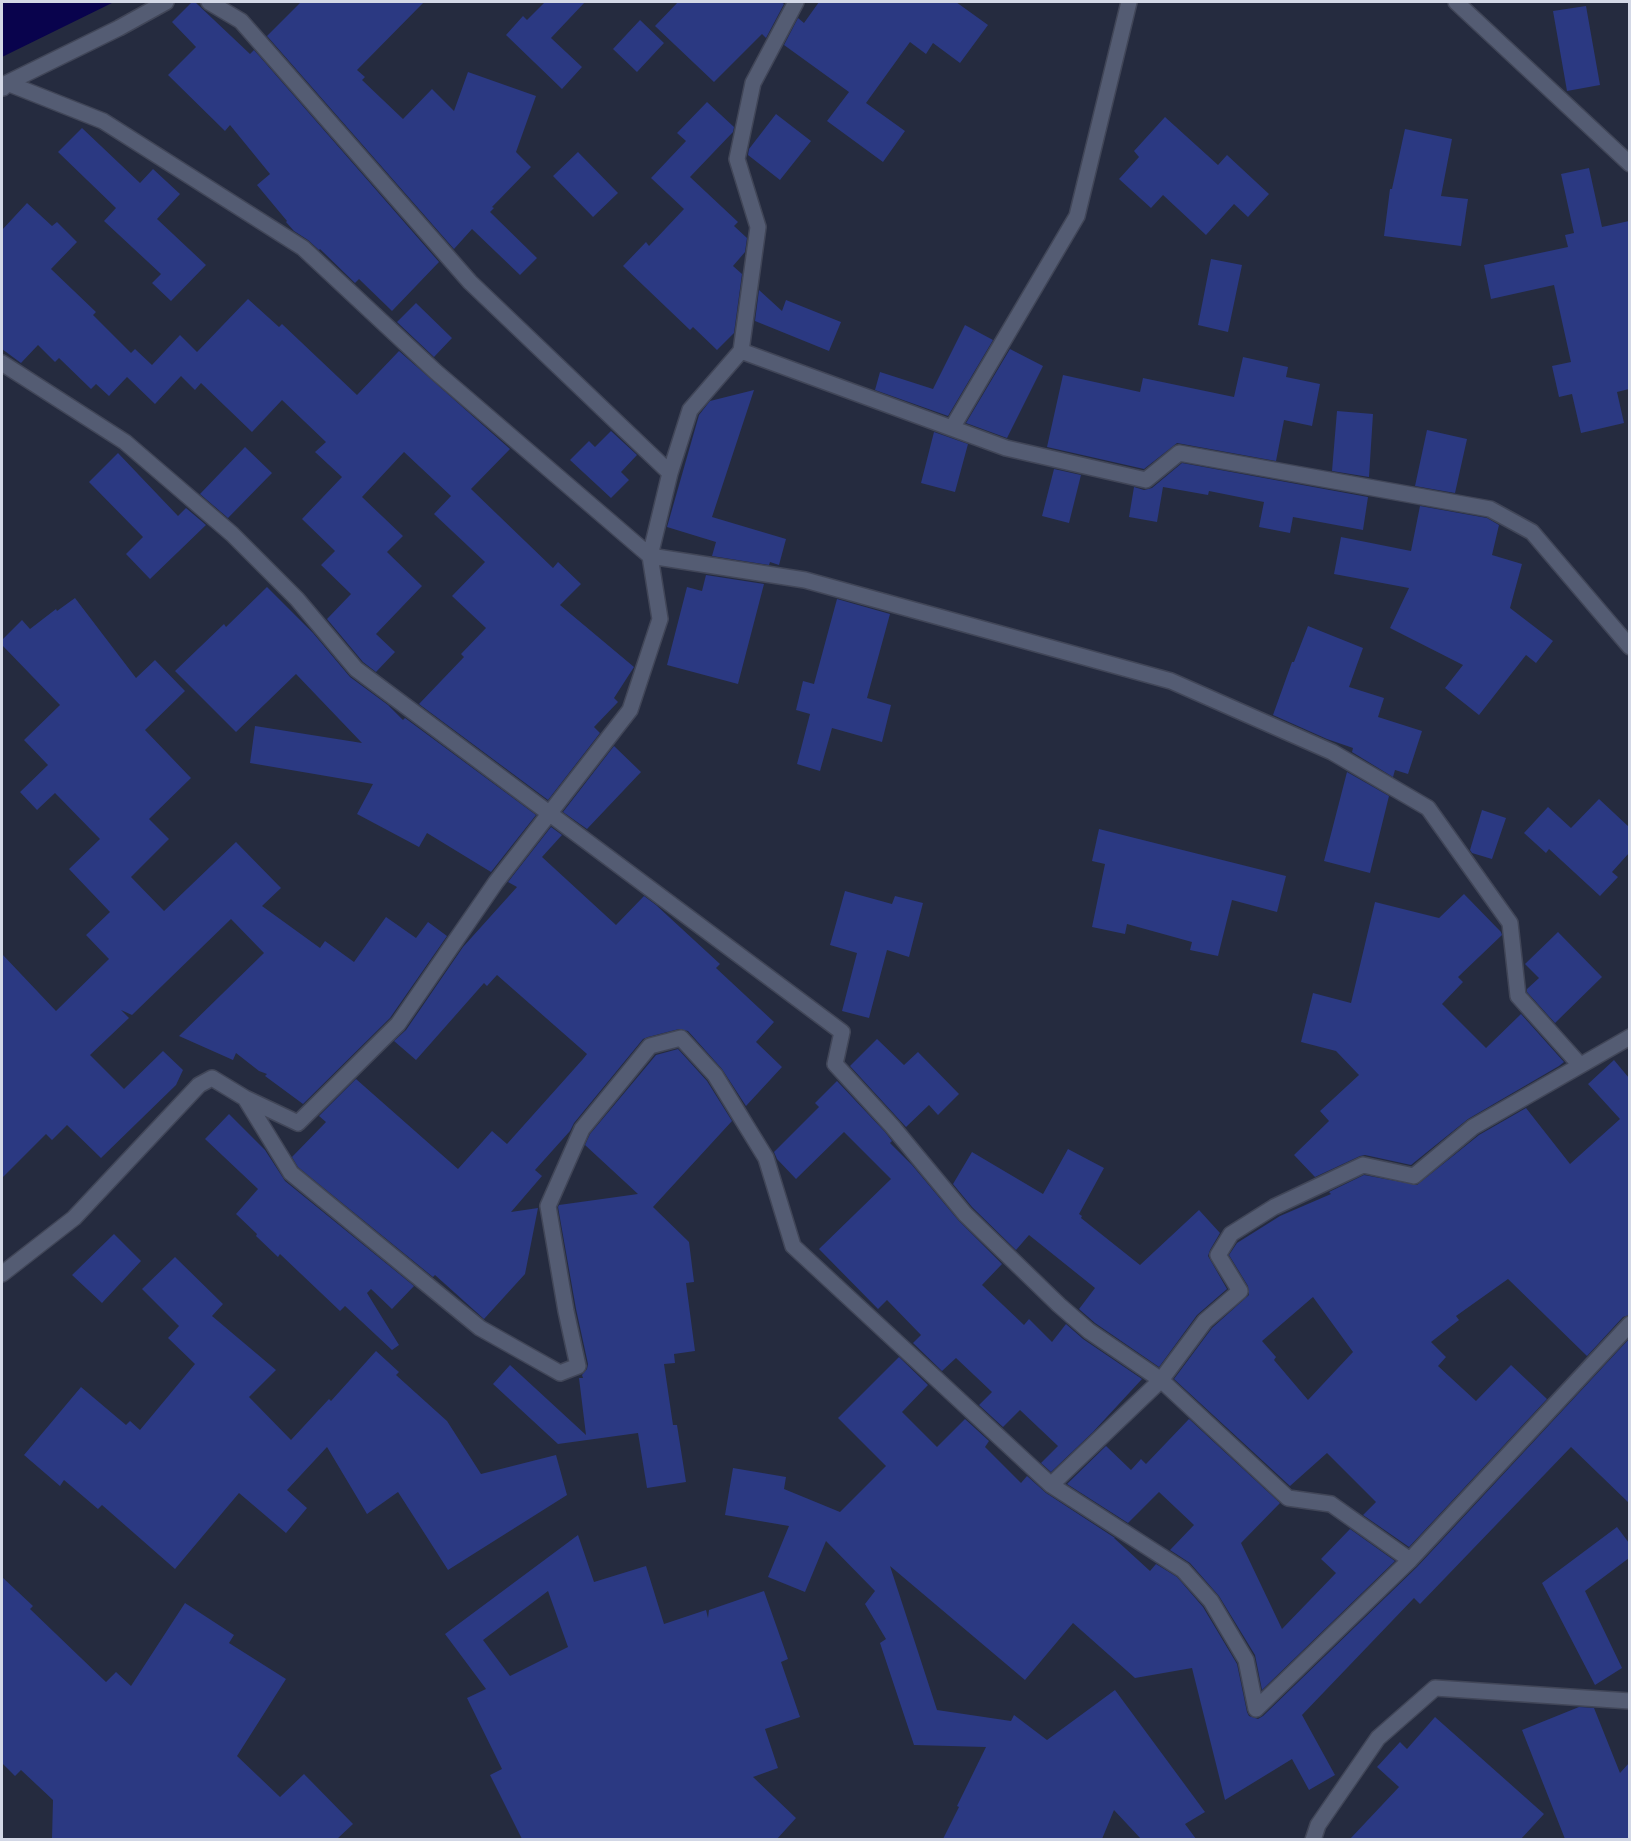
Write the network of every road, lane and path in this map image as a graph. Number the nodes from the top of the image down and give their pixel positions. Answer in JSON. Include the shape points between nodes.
{"nodes":[{"id":1,"x":166,"y":2,"type":"edge"},
{"id":2,"x":209,"y":2,"type":"edge"},
{"id":3,"x":796,"y":2,"type":"edge"},
{"id":4,"x":1130,"y":2,"type":"edge"},
{"id":5,"x":1456,"y":2,"type":"edge"},
{"id":6,"x":3,"y":86,"type":"edge"},
{"id":7,"x":1629,"y":164,"type":"edge"},
{"id":8,"x":741,"y":351,"type":"junction"},
{"id":9,"x":2,"y":363,"type":"edge"},
{"id":10,"x":952,"y":428,"type":"junction"},
{"id":11,"x":670,"y":473,"type":"junction"},
{"id":12,"x":650,"y":556,"type":"junction"},
{"id":13,"x":1629,"y":647,"type":"edge"},
{"id":14,"x":549,"y":813,"type":"junction"},
{"id":15,"x":1629,"y":1037,"type":"edge"},
{"id":16,"x":1580,"y":1065,"type":"junction"},
{"id":17,"x":245,"y":1098,"type":"junction"},
{"id":18,"x":2,"y":1274,"type":"edge"},
{"id":19,"x":1629,"y":1324,"type":"edge"},
{"id":20,"x":1161,"y":1380,"type":"junction"},
{"id":21,"x":1051,"y":1485,"type":"junction"},
{"id":22,"x":1410,"y":1560,"type":"junction"},
{"id":23,"x":1629,"y":1701,"type":"edge"},
{"id":24,"x":1313,"y":1839,"type":"edge"}],
"edges":[{"from":1,"to":6,"type":"street"},
{"from":2,"to":11,"type":"street","via":[[241,21],[470,282]]},
{"from":3,"to":8,"type":"street","via":[[753,84],[737,159],[758,226]]},
{"from":4,"to":10,"type":"street","via":[[1077,216]]},
{"from":5,"to":7,"type":"street"},
{"from":6,"to":12,"type":"street","via":[[103,121],[303,248],[435,372]]},
{"from":8,"to":10,"type":"street"},
{"from":8,"to":11,"type":"street","via":[[690,410]]},
{"from":9,"to":14,"type":"street","via":[[125,442],[232,534],[297,599],[356,669]]},
{"from":10,"to":13,"type":"street","via":[[1006,448],[1146,480],[1179,453],[1490,509],[1532,532]]},
{"from":11,"to":12,"type":"street"},
{"from":12,"to":14,"type":"street","via":[[660,619],[630,710]]},
{"from":12,"to":16,"type":"street","via":[[806,580],[1171,681],[1332,752],[1428,808],[1510,923],[1518,996]]},
{"from":14,"to":17,"type":"street","via":[[398,1024],[298,1122]]},
{"from":14,"to":20,"type":"street","via":[[842,1032],[835,1064],[965,1214],[1089,1331]]},
{"from":15,"to":16,"type":"street"},
{"from":16,"to":20,"type":"street","via":[[1473,1126],[1414,1176],[1363,1165],[1231,1234],[1218,1255],[1240,1291],[1205,1321]]},
{"from":17,"to":18,"type":"street","via":[[212,1078],[199,1085],[74,1218]]},
{"from":17,"to":21,"type":"street","via":[[291,1173],[480,1328],[560,1373],[578,1366],[548,1206],[582,1129],[650,1046],[681,1038],[715,1075],[766,1158],[793,1246]]},
{"from":19,"to":22,"type":"street"},
{"from":20,"to":21,"type":"street"},
{"from":20,"to":22,"type":"street","via":[[1288,1498],[1330,1504]]},
{"from":21,"to":22,"type":"street","via":[[1184,1570],[1211,1601],[1246,1660],[1256,1709]]},
{"from":23,"to":24,"type":"street","via":[[1435,1688],[1378,1738],[1318,1825]]}]}
